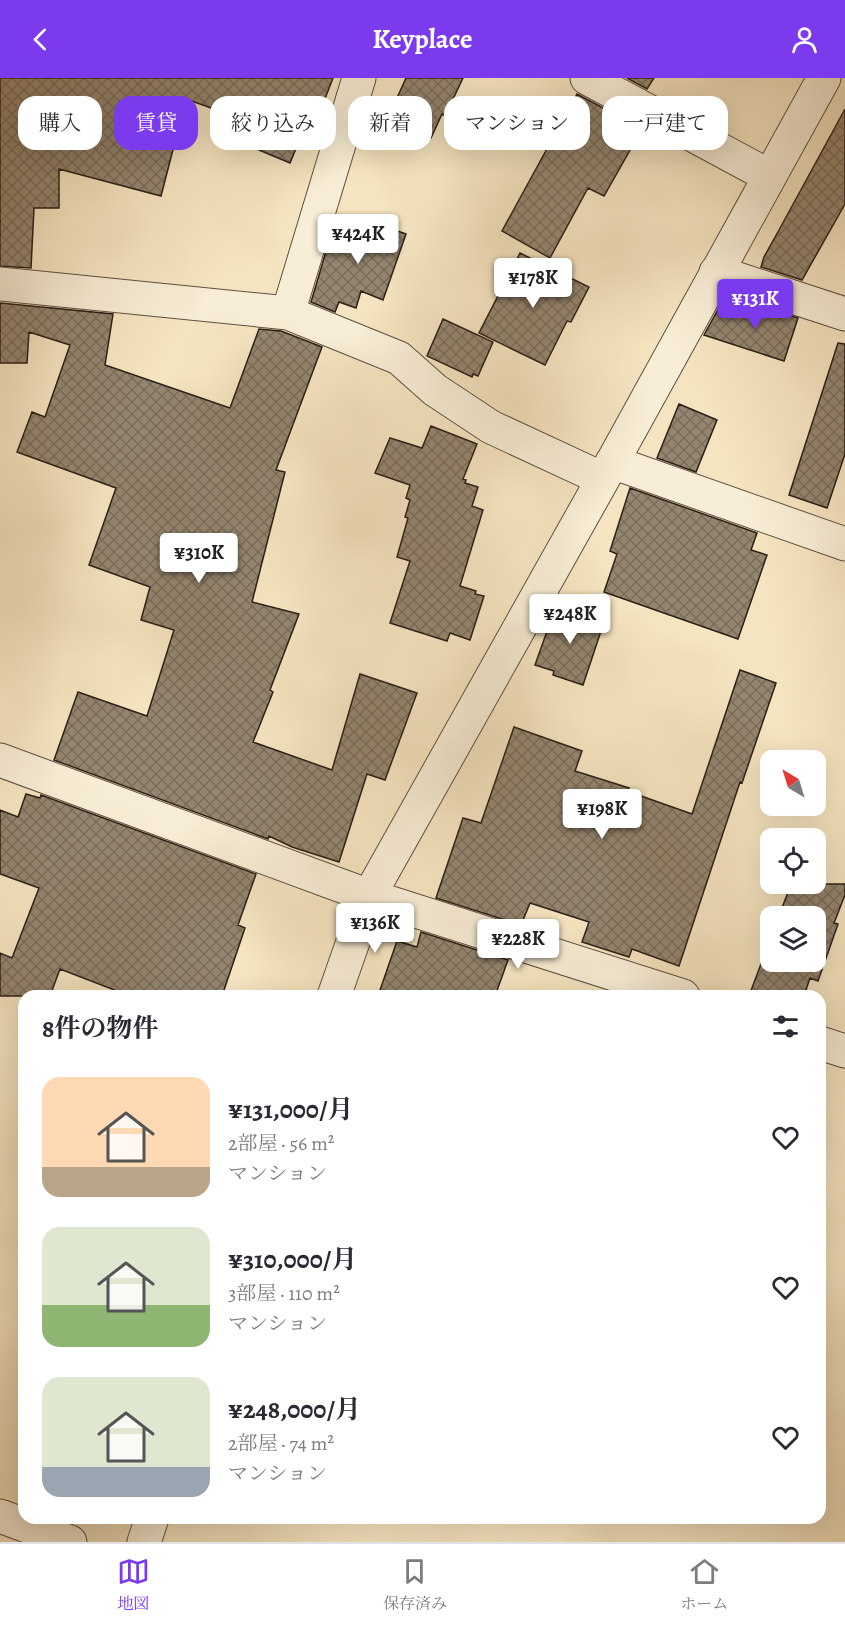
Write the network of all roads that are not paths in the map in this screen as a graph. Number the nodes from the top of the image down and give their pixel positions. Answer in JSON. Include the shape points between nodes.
{"nodes":[{"id":1,"x":359,"y":78,"type":"edge"},
{"id":2,"x":587,"y":78,"type":"edge"},
{"id":3,"x":824,"y":78,"type":"edge"},
{"id":4,"x":769,"y":176,"type":"junction"},
{"id":5,"x":716,"y":272,"type":"junction"},
{"id":6,"x":0,"y":284,"type":"edge"},
{"id":7,"x":288,"y":313,"type":"junction"},
{"id":8,"x":845,"y":314,"type":"edge"},
{"id":9,"x":607,"y":470,"type":"junction"},
{"id":10,"x":845,"y":544,"type":"edge"},
{"id":11,"x":0,"y":760,"type":"edge"},
{"id":12,"x":369,"y":896,"type":"junction"},
{"id":13,"x":336,"y":990,"type":"edge"},
{"id":14,"x":664,"y":990,"type":"edge"},
{"id":15,"x":826,"y":1045,"type":"edge"},
{"id":16,"x":845,"y":1051,"type":"edge"},
{"id":17,"x":0,"y":1516,"type":"edge"},
{"id":18,"x":18,"y":1523,"type":"edge"},
{"id":19,"x":22,"y":1524,"type":"edge"},
{"id":20,"x":150,"y":1524,"type":"edge"},
{"id":21,"x":70,"y":1542,"type":"edge"},
{"id":22,"x":144,"y":1542,"type":"edge"}],
"edges":[{"from":1,"to":7,"type":"street"},
{"from":2,"to":4,"type":"street"},
{"from":3,"to":4,"type":"street"},
{"from":4,"to":5,"type":"street"},
{"from":5,"to":8,"type":"street"},
{"from":5,"to":9,"type":"street"},
{"from":6,"to":7,"type":"street"},
{"from":7,"to":9,"type":"street","via":[[399,358],[435,390],[491,427]]},
{"from":9,"to":10,"type":"street"},
{"from":9,"to":12,"type":"street"},
{"from":11,"to":12,"type":"street"},
{"from":12,"to":13,"type":"street"},
{"from":12,"to":14,"type":"street"},
{"from":15,"to":16,"type":"street"},
{"from":17,"to":18,"type":"street"},
{"from":19,"to":21,"type":"street"},
{"from":20,"to":22,"type":"street"}]}
